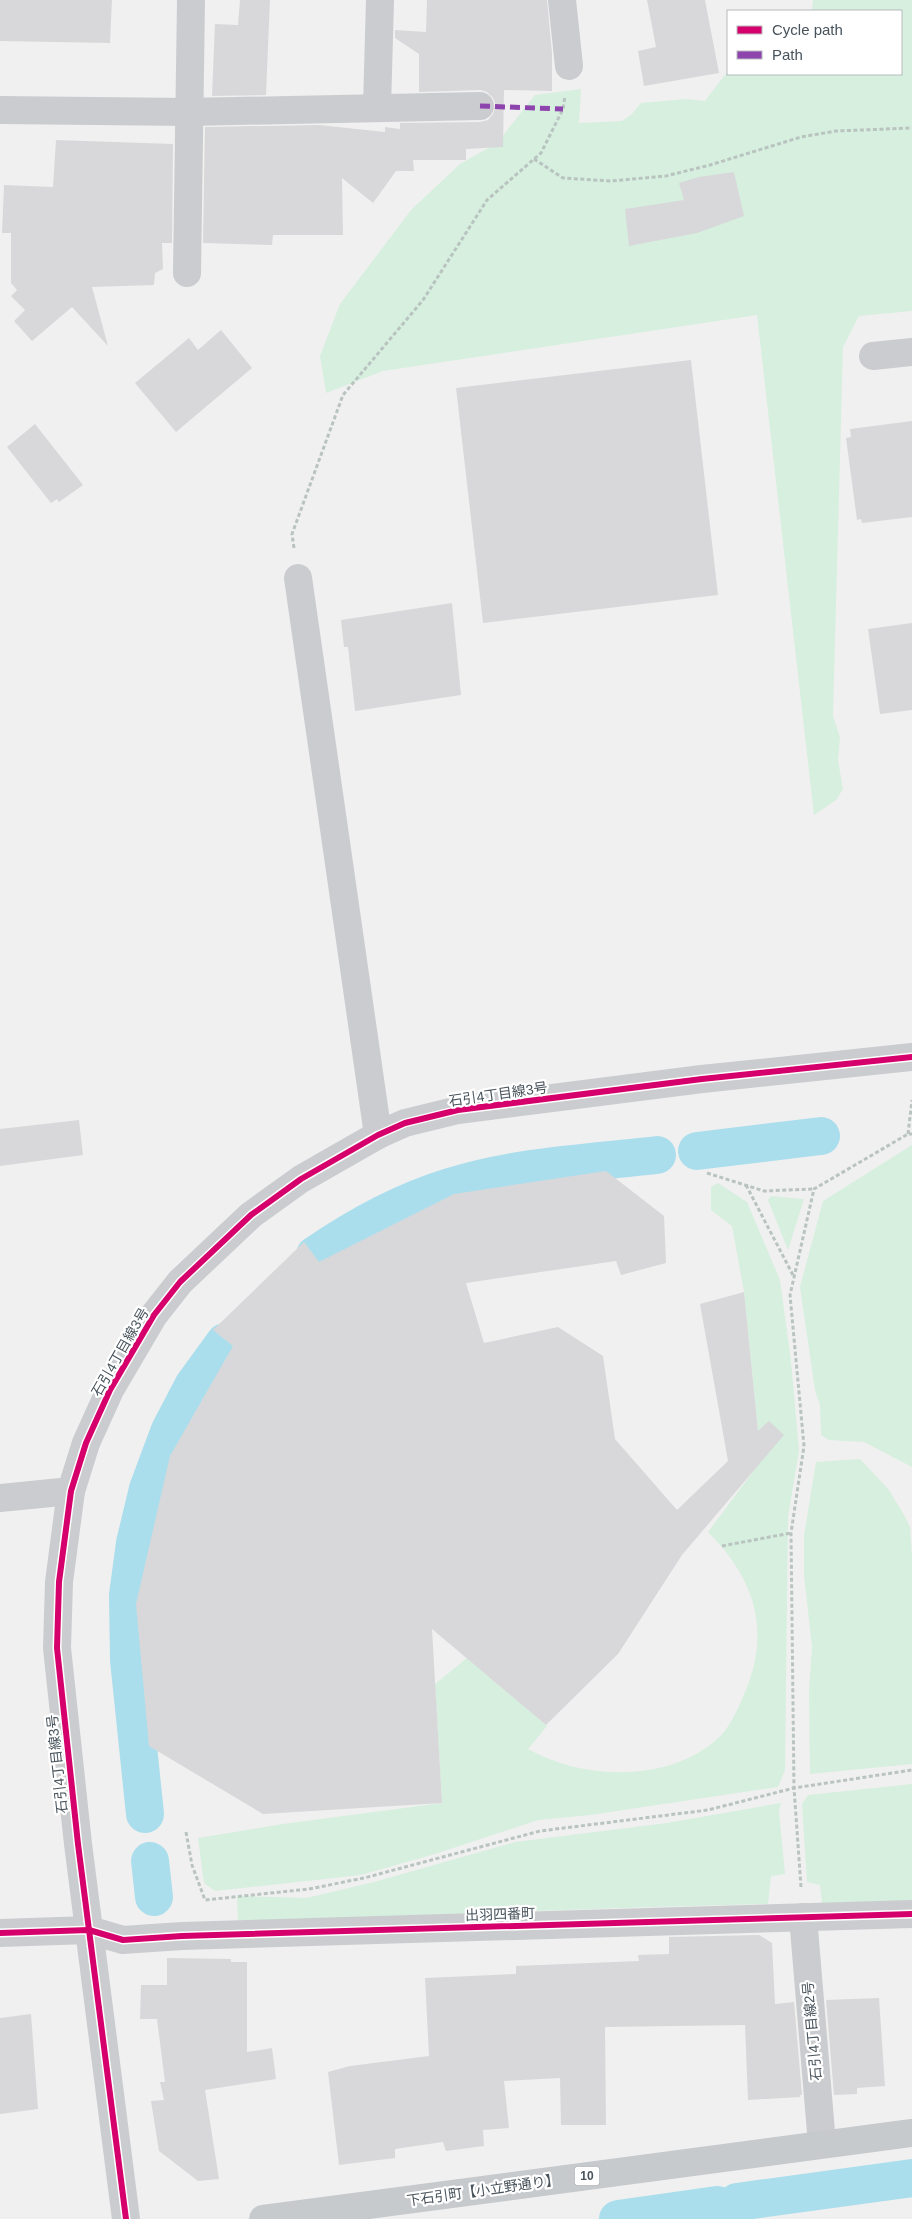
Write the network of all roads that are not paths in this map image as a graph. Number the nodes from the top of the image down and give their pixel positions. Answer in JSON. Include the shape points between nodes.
{"nodes":[{"id":1,"x":191,"y":0,"type":"edge"},
{"id":2,"x":380,"y":0,"type":"edge"},
{"id":3,"x":562,"y":0,"type":"edge"},
{"id":4,"x":570,"y":66,"type":"road end"},
{"id":5,"x":480,"y":106,"type":"dead end"},
{"id":6,"x":377,"y":108,"type":"junction"},
{"id":7,"x":0,"y":110,"type":"edge"},
{"id":8,"x":188,"y":112,"type":"junction"},
{"id":9,"x":187,"y":274,"type":"dead end"},
{"id":10,"x":912,"y":352,"type":"edge"},
{"id":11,"x":873,"y":356,"type":"dead end"},
{"id":12,"x":298,"y":578,"type":"road end"},
{"id":13,"x":912,"y":1056,"type":"edge"},
{"id":14,"x":378,"y":1135,"type":"junction"},
{"id":15,"x":70,"y":1491,"type":"junction"},
{"id":16,"x":0,"y":1498,"type":"edge"},
{"id":17,"x":912,"y":1914,"type":"edge"},
{"id":18,"x":803,"y":1917,"type":"junction"},
{"id":19,"x":90,"y":1930,"type":"junction"},
{"id":20,"x":0,"y":1933,"type":"edge"},
{"id":21,"x":912,"y":2132,"type":"edge"},
{"id":22,"x":822,"y":2144,"type":"junction"},
{"id":23,"x":126,"y":2219,"type":"edge"},
{"id":24,"x":263,"y":2219,"type":"edge"}],
"edges":[{"from":1,"to":8,"type":"street"},
{"from":2,"to":6,"type":"street"},
{"from":3,"to":4,"type":"street"},
{"from":5,"to":6,"type":"street"},
{"from":6,"to":8,"type":"street"},
{"from":7,"to":8,"type":"street"},
{"from":8,"to":9,"type":"street"},
{"from":10,"to":11,"type":"street"},
{"from":12,"to":14,"type":"street"},
{"from":13,"to":14,"type":"street","name":"石引4丁目線3号","via":[[458,1110],[404,1123]]},
{"from":14,"to":15,"type":"street","name":"石引4丁目線3号","via":[[301,1179],[251,1215],[180,1282],[154,1315],[110,1390],[86,1443]]},
{"from":15,"to":16,"type":"street"},
{"from":15,"to":19,"type":"street","name":"石引4丁目線3号","via":[[59,1582],[57,1648]]},
{"from":17,"to":18,"type":"street","name":"出羽四番町"},
{"from":18,"to":19,"type":"street","name":"出羽四番町","via":[[124,1940]]},
{"from":18,"to":22,"type":"street","name":"石引4丁目線2号"},
{"from":19,"to":20,"type":"street","name":"出羽四番町"},
{"from":19,"to":23,"type":"street","name":"石引4丁目線3号"},
{"from":21,"to":22,"type":"main road","name":"下石引町【小立野通り】","number":"10"},
{"from":22,"to":24,"type":"main road","name":"下石引町【小立野通り】","number":"10"}]}
